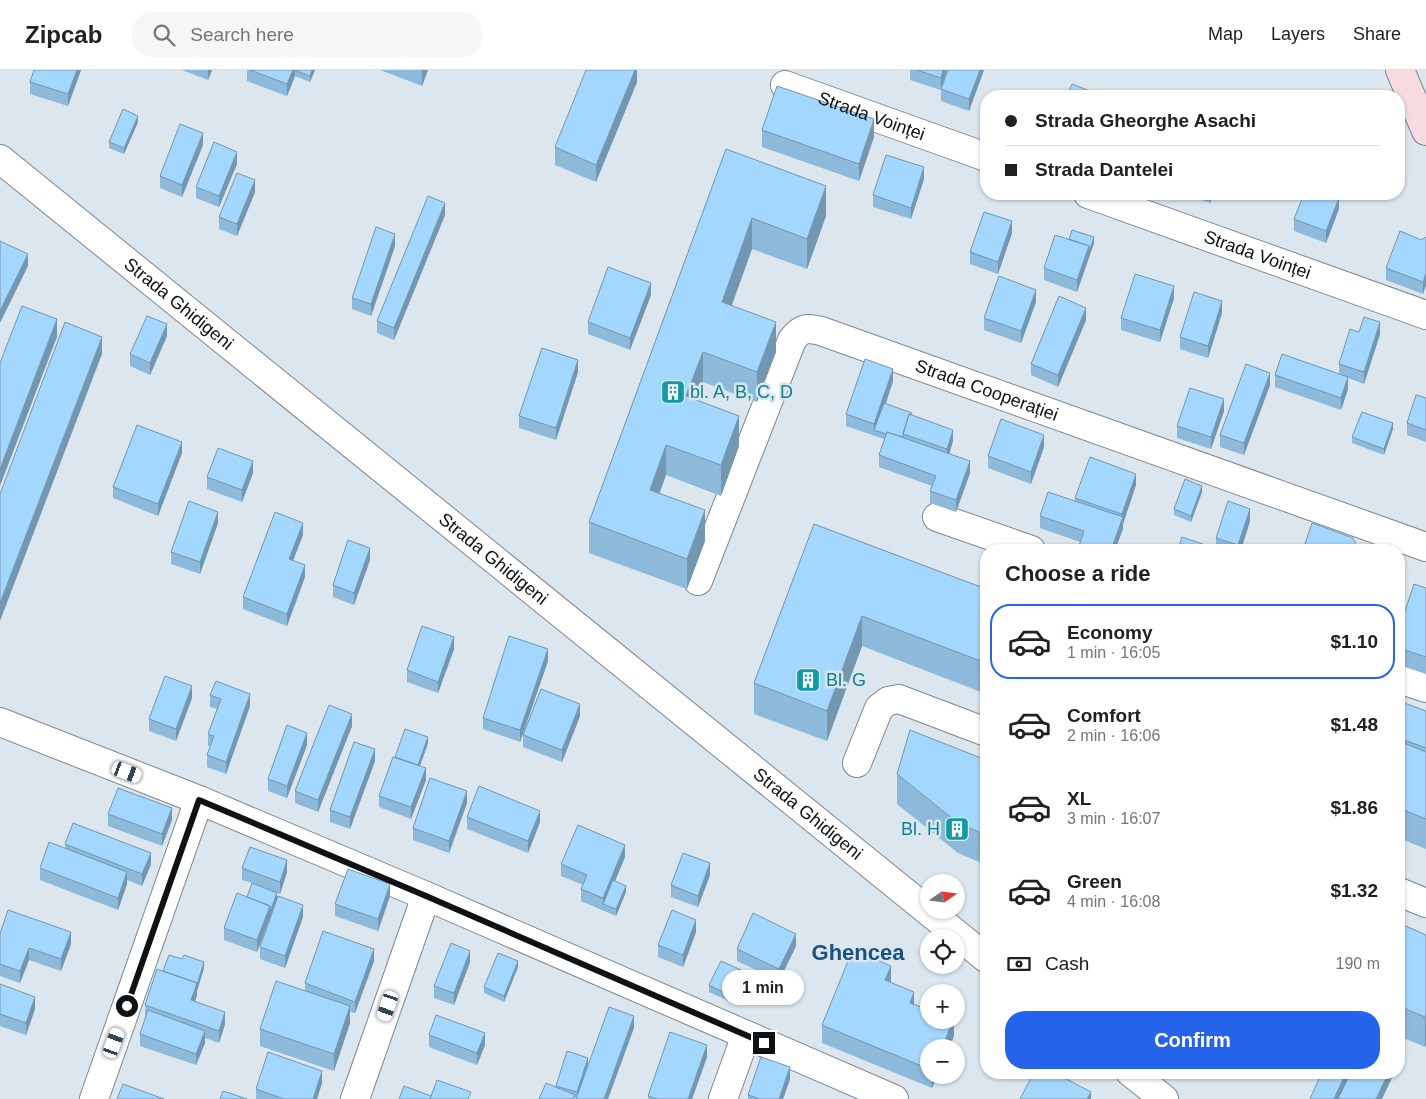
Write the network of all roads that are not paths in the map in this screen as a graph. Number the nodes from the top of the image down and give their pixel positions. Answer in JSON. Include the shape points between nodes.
{"nodes":[{"id":1,"x":1400,"y":70,"type":"edge"},
{"id":2,"x":785,"y":85,"type":"dead end"},
{"id":3,"x":1426,"y":131,"type":"edge"},
{"id":4,"x":980,"y":155,"type":"edge"},
{"id":5,"x":0,"y":159,"type":"edge"},
{"id":6,"x":1105,"y":200,"type":"edge"},
{"id":7,"x":1426,"y":315,"type":"edge"},
{"id":8,"x":937,"y":517,"type":"dead end"},
{"id":9,"x":1013,"y":544,"type":"edge"},
{"id":10,"x":1426,"y":547,"type":"edge"},
{"id":11,"x":698,"y":581,"type":"dead end"},
{"id":12,"x":1405,"y":681,"type":"edge"},
{"id":13,"x":1426,"y":688,"type":"edge"},
{"id":14,"x":0,"y":722,"type":"edge"},
{"id":15,"x":980,"y":730,"type":"edge"},
{"id":16,"x":857,"y":762,"type":"dead end"},
{"id":17,"x":199,"y":800,"type":"junction"},
{"id":18,"x":1405,"y":894,"type":"edge"},
{"id":19,"x":426,"y":896,"type":"junction"},
{"id":20,"x":1426,"y":903,"type":"edge"},
{"id":21,"x":980,"y":953,"type":"edge"},
{"id":22,"x":746,"y":1035,"type":"junction"},
{"id":23,"x":1139,"y":1079,"type":"edge"},
{"id":24,"x":94,"y":1099,"type":"edge"},
{"id":25,"x":355,"y":1099,"type":"edge"},
{"id":26,"x":723,"y":1099,"type":"edge"},
{"id":27,"x":894,"y":1099,"type":"edge"},
{"id":28,"x":1164,"y":1099,"type":"edge"}],
"edges":[{"from":1,"to":3,"type":"main road"},
{"from":2,"to":4,"type":"street","name":"Strada Voinței"},
{"from":5,"to":21,"type":"street","name":"Strada Ghidigeni"},
{"from":6,"to":7,"type":"street","name":"Strada Voinței"},
{"from":8,"to":9,"type":"street"},
{"from":10,"to":11,"type":"street","name":"Strada Cooperației","via":[[808,328],[792,340]]},
{"from":12,"to":13,"type":"street"},
{"from":14,"to":17,"type":"street"},
{"from":15,"to":16,"type":"street","via":[[899,700],[888,701],[879,708]]},
{"from":17,"to":19,"type":"street"},
{"from":17,"to":24,"type":"street"},
{"from":18,"to":20,"type":"street"},
{"from":19,"to":22,"type":"street"},
{"from":19,"to":25,"type":"street"},
{"from":22,"to":26,"type":"street"},
{"from":22,"to":27,"type":"street"},
{"from":23,"to":28,"type":"street"}]}
